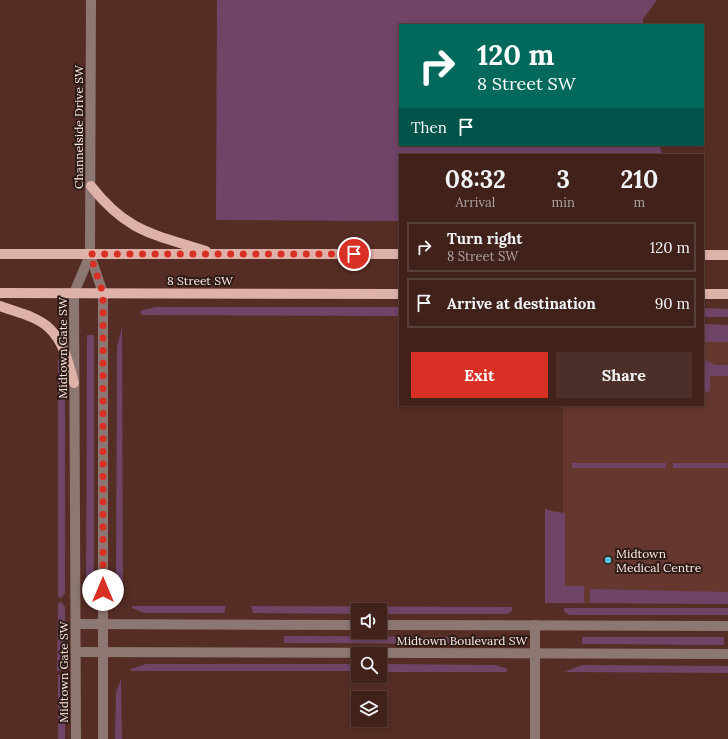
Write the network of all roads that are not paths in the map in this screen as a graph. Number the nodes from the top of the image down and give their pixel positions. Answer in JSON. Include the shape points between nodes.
{"nodes":[{"id":1,"x":92,"y":0,"type":"edge"},
{"id":2,"x":90,"y":186,"type":"junction"},
{"id":3,"x":0,"y":254,"type":"edge"},
{"id":4,"x":90,"y":254,"type":"junction"},
{"id":5,"x":216,"y":254,"type":"junction"},
{"id":6,"x":399,"y":254,"type":"edge"},
{"id":7,"x":704,"y":255,"type":"edge"},
{"id":8,"x":728,"y":255,"type":"edge"},
{"id":9,"x":0,"y":293,"type":"edge"},
{"id":10,"x":74,"y":293,"type":"junction"},
{"id":11,"x":103,"y":293,"type":"junction"},
{"id":12,"x":399,"y":294,"type":"edge"},
{"id":13,"x":704,"y":294,"type":"edge"},
{"id":14,"x":728,"y":294,"type":"edge"},
{"id":15,"x":0,"y":306,"type":"edge"},
{"id":16,"x":74,"y":383,"type":"junction"},
{"id":17,"x":76,"y":624,"type":"junction"},
{"id":18,"x":103,"y":624,"type":"junction"},
{"id":19,"x":351,"y":625,"type":"edge"},
{"id":20,"x":387,"y":625,"type":"edge"},
{"id":21,"x":535,"y":625,"type":"junction"},
{"id":22,"x":728,"y":626,"type":"edge"},
{"id":23,"x":76,"y":652,"type":"junction"},
{"id":24,"x":103,"y":652,"type":"junction"},
{"id":25,"x":535,"y":654,"type":"junction"},
{"id":26,"x":728,"y":654,"type":"edge"},
{"id":27,"x":76,"y":739,"type":"edge"},
{"id":28,"x":103,"y":739,"type":"edge"},
{"id":29,"x":535,"y":739,"type":"edge"}],
"edges":[{"from":1,"to":2,"type":"street","name":"Channelside Drive SW"},
{"from":2,"to":4,"type":"street","name":"Channelside Drive SW"},
{"from":2,"to":5,"type":"main road","via":[[105,204],[131,225]]},
{"from":3,"to":4,"type":"main road"},
{"from":4,"to":5,"type":"main road"},
{"from":4,"to":10,"type":"street","name":"Midtown Gate SW"},
{"from":4,"to":11,"type":"street"},
{"from":5,"to":6,"type":"main road"},
{"from":7,"to":8,"type":"main road"},
{"from":9,"to":10,"type":"main road","name":"8 Street SW"},
{"from":10,"to":11,"type":"main road","name":"8 Street SW"},
{"from":10,"to":16,"type":"street","name":"Midtown Gate SW"},
{"from":11,"to":12,"type":"main road","name":"8 Street SW"},
{"from":11,"to":18,"type":"street"},
{"from":13,"to":14,"type":"main road"},
{"from":15,"to":16,"type":"main road","via":[[49,327],[65,352]]},
{"from":16,"to":17,"type":"street","name":"Midtown Gate SW"},
{"from":17,"to":18,"type":"street"},
{"from":17,"to":23,"type":"street","name":"Midtown Gate SW"},
{"from":18,"to":19,"type":"street"},
{"from":18,"to":24,"type":"street"},
{"from":20,"to":21,"type":"street","name":"Midtown Boulevard SW"},
{"from":21,"to":22,"type":"street","name":"Midtown Boulevard SW"},
{"from":21,"to":25,"type":"street"},
{"from":23,"to":24,"type":"street","name":"Midtown Boulevard SW"},
{"from":23,"to":27,"type":"street","name":"Midtown Gate SW"},
{"from":24,"to":25,"type":"street","name":"Midtown Boulevard SW"},
{"from":24,"to":28,"type":"street"},
{"from":25,"to":26,"type":"street","name":"Midtown Boulevard SW"},
{"from":25,"to":29,"type":"street"}]}
